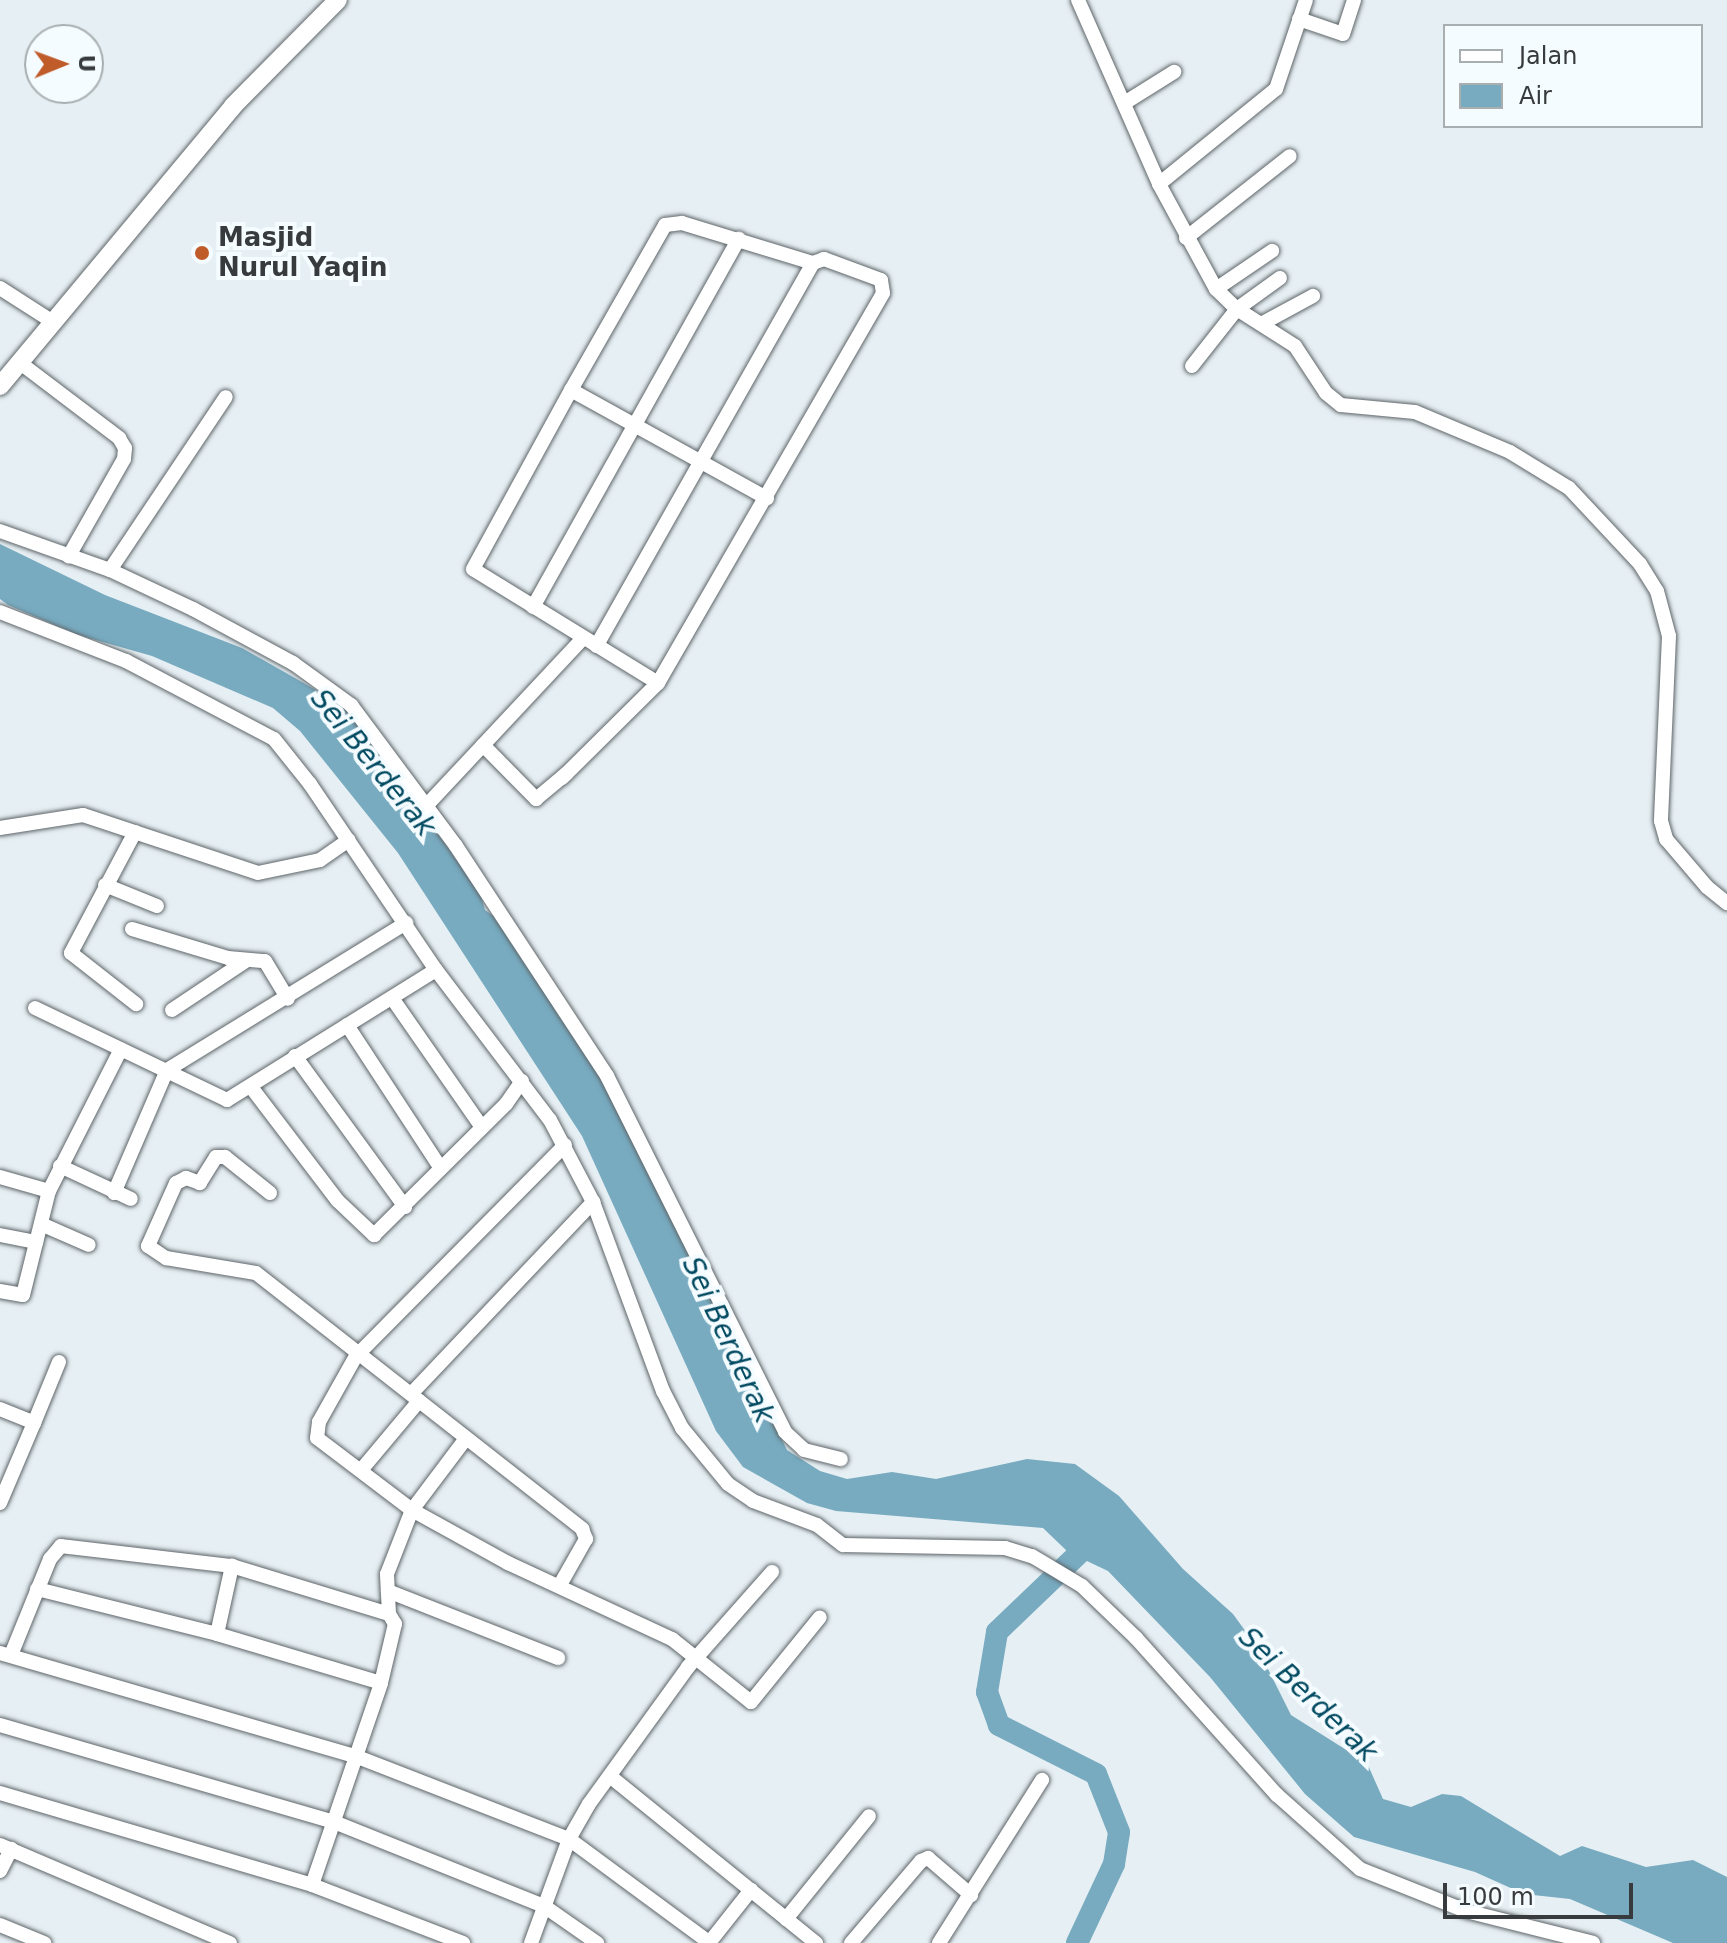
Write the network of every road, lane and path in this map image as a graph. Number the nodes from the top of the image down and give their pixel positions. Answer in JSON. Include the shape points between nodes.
{"nodes":[{"id":1,"x":338,"y":0,"type":"edge"},
{"id":2,"x":1306,"y":0,"type":"edge"},
{"id":3,"x":1354,"y":0,"type":"edge"},
{"id":4,"x":1081,"y":1,"type":"edge"},
{"id":5,"x":1299,"y":19,"type":"junction"},
{"id":6,"x":1174,"y":72,"type":"dead end"},
{"id":7,"x":1126,"y":102,"type":"junction"},
{"id":8,"x":1290,"y":156,"type":"dead end"},
{"id":9,"x":1159,"y":184,"type":"junction"},
{"id":10,"x":1186,"y":238,"type":"junction"},
{"id":11,"x":739,"y":239,"type":"junction"},
{"id":12,"x":1272,"y":251,"type":"dead end"},
{"id":13,"x":813,"y":263,"type":"junction"},
{"id":14,"x":1280,"y":278,"type":"dead end"},
{"id":15,"x":0,"y":288,"type":"edge"},
{"id":16,"x":1216,"y":289,"type":"junction"},
{"id":17,"x":1313,"y":296,"type":"dead end"},
{"id":18,"x":1237,"y":309,"type":"junction"},
{"id":19,"x":50,"y":320,"type":"junction"},
{"id":20,"x":1263,"y":323,"type":"junction"},
{"id":21,"x":19,"y":362,"type":"junction"},
{"id":22,"x":1192,"y":366,"type":"dead end"},
{"id":23,"x":0,"y":386,"type":"edge"},
{"id":24,"x":571,"y":390,"type":"junction"},
{"id":25,"x":226,"y":397,"type":"dead end"},
{"id":26,"x":635,"y":423,"type":"junction"},
{"id":27,"x":701,"y":462,"type":"junction"},
{"id":28,"x":767,"y":498,"type":"junction"},
{"id":29,"x":0,"y":531,"type":"edge"},
{"id":30,"x":69,"y":556,"type":"junction"},
{"id":31,"x":110,"y":570,"type":"junction"},
{"id":32,"x":533,"y":607,"type":"junction"},
{"id":33,"x":0,"y":612,"type":"edge"},
{"id":34,"x":583,"y":638,"type":"junction"},
{"id":35,"x":596,"y":646,"type":"junction"},
{"id":36,"x":658,"y":683,"type":"junction"},
{"id":37,"x":483,"y":745,"type":"junction"},
{"id":38,"x":426,"y":806,"type":"junction"},
{"id":39,"x":0,"y":828,"type":"edge"},
{"id":40,"x":135,"y":832,"type":"junction"},
{"id":41,"x":349,"y":840,"type":"junction"},
{"id":42,"x":105,"y":885,"type":"junction"},
{"id":43,"x":1727,"y":903,"type":"edge"},
{"id":44,"x":157,"y":906,"type":"dead end"},
{"id":45,"x":406,"y":923,"type":"junction"},
{"id":46,"x":132,"y":929,"type":"dead end"},
{"id":47,"x":247,"y":960,"type":"junction"},
{"id":48,"x":436,"y":970,"type":"junction"},
{"id":49,"x":392,"y":998,"type":"junction"},
{"id":50,"x":288,"y":999,"type":"junction"},
{"id":51,"x":136,"y":1004,"type":"dead end"},
{"id":52,"x":35,"y":1008,"type":"dead end"},
{"id":53,"x":172,"y":1010,"type":"dead end"},
{"id":54,"x":347,"y":1025,"type":"junction"},
{"id":55,"x":121,"y":1049,"type":"junction"},
{"id":56,"x":295,"y":1056,"type":"junction"},
{"id":57,"x":167,"y":1070,"type":"junction"},
{"id":58,"x":522,"y":1081,"type":"junction"},
{"id":59,"x":251,"y":1087,"type":"junction"},
{"id":60,"x":481,"y":1126,"type":"junction"},
{"id":61,"x":565,"y":1145,"type":"junction"},
{"id":62,"x":60,"y":1166,"type":"junction"},
{"id":63,"x":440,"y":1167,"type":"junction"},
{"id":64,"x":0,"y":1177,"type":"edge"},
{"id":65,"x":49,"y":1191,"type":"junction"},
{"id":66,"x":114,"y":1193,"type":"junction"},
{"id":67,"x":270,"y":1193,"type":"dead end"},
{"id":68,"x":131,"y":1199,"type":"dead end"},
{"id":69,"x":593,"y":1202,"type":"junction"},
{"id":70,"x":405,"y":1207,"type":"junction"},
{"id":71,"x":41,"y":1224,"type":"junction"},
{"id":72,"x":0,"y":1235,"type":"edge"},
{"id":73,"x":36,"y":1242,"type":"junction"},
{"id":74,"x":89,"y":1245,"type":"dead end"},
{"id":75,"x":0,"y":1291,"type":"edge"},
{"id":76,"x":356,"y":1356,"type":"junction"},
{"id":77,"x":59,"y":1362,"type":"dead end"},
{"id":78,"x":415,"y":1398,"type":"junction"},
{"id":79,"x":0,"y":1409,"type":"edge"},
{"id":80,"x":34,"y":1423,"type":"junction"},
{"id":81,"x":464,"y":1441,"type":"junction"},
{"id":82,"x":841,"y":1459,"type":"dead end"},
{"id":83,"x":362,"y":1469,"type":"junction"},
{"id":84,"x":0,"y":1503,"type":"edge"},
{"id":85,"x":412,"y":1510,"type":"junction"},
{"id":86,"x":232,"y":1566,"type":"junction"},
{"id":87,"x":772,"y":1572,"type":"dead end"},
{"id":88,"x":561,"y":1583,"type":"junction"},
{"id":89,"x":37,"y":1589,"type":"junction"},
{"id":90,"x":388,"y":1591,"type":"junction"},
{"id":91,"x":389,"y":1614,"type":"junction"},
{"id":92,"x":820,"y":1617,"type":"dead end"},
{"id":93,"x":217,"y":1634,"type":"junction"},
{"id":94,"x":6,"y":1654,"type":"edge"},
{"id":95,"x":558,"y":1658,"type":"dead end"},
{"id":96,"x":697,"y":1661,"type":"junction"},
{"id":97,"x":381,"y":1683,"type":"junction"},
{"id":98,"x":0,"y":1725,"type":"edge"},
{"id":99,"x":355,"y":1756,"type":"junction"},
{"id":100,"x":611,"y":1777,"type":"junction"},
{"id":101,"x":1042,"y":1780,"type":"dead end"},
{"id":102,"x":0,"y":1793,"type":"edge"},
{"id":103,"x":869,"y":1816,"type":"dead end"},
{"id":104,"x":334,"y":1822,"type":"junction"},
{"id":105,"x":569,"y":1839,"type":"junction"},
{"id":106,"x":5,"y":1847,"type":"edge"},
{"id":107,"x":1,"y":1867,"type":"edge"},
{"id":108,"x":312,"y":1885,"type":"junction"},
{"id":109,"x":751,"y":1890,"type":"junction"},
{"id":110,"x":971,"y":1895,"type":"junction"},
{"id":111,"x":544,"y":1906,"type":"junction"},
{"id":112,"x":786,"y":1919,"type":"junction"},
{"id":113,"x":0,"y":1925,"type":"edge"},
{"id":114,"x":44,"y":1943,"type":"edge"},
{"id":115,"x":230,"y":1943,"type":"edge"},
{"id":116,"x":463,"y":1943,"type":"edge"},
{"id":117,"x":531,"y":1943,"type":"edge"},
{"id":118,"x":597,"y":1943,"type":"edge"},
{"id":119,"x":709,"y":1943,"type":"edge"},
{"id":120,"x":816,"y":1943,"type":"edge"},
{"id":121,"x":851,"y":1943,"type":"edge"},
{"id":122,"x":939,"y":1943,"type":"edge"},
{"id":123,"x":1593,"y":1943,"type":"edge"}],
"edges":[{"from":1,"to":19,"type":"main road","via":[[252,86]]},
{"from":2,"to":5,"type":"street"},
{"from":3,"to":5,"type":"street","via":[[1343,34]]},
{"from":4,"to":7,"type":"street"},
{"from":5,"to":9,"type":"street","via":[[1276,89]]},
{"from":6,"to":7,"type":"street"},
{"from":7,"to":9,"type":"street"},
{"from":8,"to":10,"type":"street"},
{"from":9,"to":10,"type":"street"},
{"from":10,"to":16,"type":"street"},
{"from":11,"to":13,"type":"street"},
{"from":11,"to":24,"type":"street","via":[[682,223],[665,225]]},
{"from":11,"to":26,"type":"street"},
{"from":12,"to":16,"type":"street"},
{"from":13,"to":27,"type":"street"},
{"from":13,"to":28,"type":"street","via":[[824,259],[881,280],[883,293]]},
{"from":14,"to":18,"type":"street"},
{"from":15,"to":19,"type":"street"},
{"from":16,"to":18,"type":"street"},
{"from":17,"to":20,"type":"street"},
{"from":18,"to":20,"type":"street"},
{"from":18,"to":22,"type":"street"},
{"from":19,"to":21,"type":"main road"},
{"from":20,"to":43,"type":"street","via":[[1295,346],[1326,393],[1341,405],[1415,412],[1510,452],[1569,488],[1640,564],[1657,591],[1669,636],[1661,821],[1666,839]]},
{"from":21,"to":23,"type":"main road"},
{"from":21,"to":30,"type":"street","via":[[125,448],[124,459]]},
{"from":24,"to":26,"type":"street"},
{"from":24,"to":32,"type":"street","via":[[473,567]]},
{"from":25,"to":31,"type":"street"},
{"from":26,"to":27,"type":"street"},
{"from":26,"to":32,"type":"street"},
{"from":27,"to":28,"type":"street"},
{"from":27,"to":35,"type":"street"},
{"from":28,"to":36,"type":"street"},
{"from":29,"to":30,"type":"street"},
{"from":30,"to":31,"type":"street"},
{"from":31,"to":38,"type":"street","via":[[314,676],[351,705]]},
{"from":32,"to":34,"type":"street"},
{"from":33,"to":41,"type":"street","via":[[126,661],[274,739]]},
{"from":34,"to":35,"type":"street"},
{"from":34,"to":37,"type":"street"},
{"from":35,"to":36,"type":"street"},
{"from":36,"to":37,"type":"street","via":[[536,799]]},
{"from":37,"to":38,"type":"street"},
{"from":38,"to":82,"type":"street","via":[[607,1076],[785,1432],[804,1450]]},
{"from":39,"to":40,"type":"street","via":[[83,815]]},
{"from":40,"to":41,"type":"street","via":[[258,873],[320,860]]},
{"from":40,"to":42,"type":"street"},
{"from":41,"to":45,"type":"street"},
{"from":42,"to":44,"type":"street"},
{"from":42,"to":51,"type":"street","via":[[72,956]]},
{"from":45,"to":48,"type":"street"},
{"from":45,"to":50,"type":"street"},
{"from":46,"to":47,"type":"street"},
{"from":47,"to":50,"type":"street","via":[[265,961]]},
{"from":47,"to":53,"type":"street"},
{"from":48,"to":49,"type":"street"},
{"from":48,"to":58,"type":"street"},
{"from":49,"to":54,"type":"street"},
{"from":49,"to":60,"type":"street"},
{"from":50,"to":57,"type":"street"},
{"from":52,"to":55,"type":"street"},
{"from":54,"to":56,"type":"street"},
{"from":54,"to":63,"type":"street"},
{"from":55,"to":57,"type":"street"},
{"from":55,"to":62,"type":"street"},
{"from":56,"to":59,"type":"street"},
{"from":56,"to":70,"type":"street"},
{"from":57,"to":59,"type":"street","via":[[219,1100]]},
{"from":57,"to":66,"type":"street"},
{"from":58,"to":60,"type":"street"},
{"from":58,"to":61,"type":"street"},
{"from":59,"to":70,"type":"street","via":[[321,1181],[371,1234]]},
{"from":60,"to":63,"type":"street"},
{"from":61,"to":69,"type":"street"},
{"from":61,"to":76,"type":"street"},
{"from":62,"to":65,"type":"street"},
{"from":62,"to":66,"type":"street"},
{"from":63,"to":70,"type":"street"},
{"from":64,"to":65,"type":"street"},
{"from":65,"to":71,"type":"street"},
{"from":66,"to":68,"type":"street"},
{"from":67,"to":76,"type":"street","via":[[220,1155],[200,1183],[186,1178],[176,1183],[148,1246],[166,1258],[256,1273]]},
{"from":69,"to":78,"type":"street"},
{"from":69,"to":123,"type":"street","via":[[663,1391],[682,1428],[728,1484],[753,1501],[817,1525],[843,1545],[1005,1548],[1032,1556],[1082,1586],[1136,1638],[1277,1795],[1360,1869],[1466,1911]]},
{"from":71,"to":73,"type":"street"},
{"from":71,"to":74,"type":"street"},
{"from":72,"to":73,"type":"street"},
{"from":73,"to":75,"type":"street","via":[[23,1295]]},
{"from":76,"to":78,"type":"street"},
{"from":76,"to":83,"type":"street","via":[[316,1434]]},
{"from":77,"to":80,"type":"street"},
{"from":78,"to":81,"type":"street"},
{"from":78,"to":83,"type":"street"},
{"from":79,"to":80,"type":"street"},
{"from":80,"to":84,"type":"street"},
{"from":81,"to":85,"type":"street"},
{"from":81,"to":88,"type":"street","via":[[585,1532]]},
{"from":83,"to":85,"type":"street"},
{"from":85,"to":88,"type":"street","via":[[508,1563]]},
{"from":85,"to":90,"type":"street","via":[[387,1574]]},
{"from":86,"to":89,"type":"street","via":[[61,1546]]},
{"from":86,"to":91,"type":"street"},
{"from":86,"to":93,"type":"street"},
{"from":87,"to":96,"type":"street"},
{"from":88,"to":96,"type":"street","via":[[672,1639]]},
{"from":89,"to":93,"type":"street"},
{"from":89,"to":94,"type":"street"},
{"from":90,"to":91,"type":"street"},
{"from":90,"to":95,"type":"street"},
{"from":91,"to":97,"type":"street","via":[[395,1624]]},
{"from":92,"to":96,"type":"street","via":[[754,1702]]},
{"from":93,"to":97,"type":"street"},
{"from":94,"to":99,"type":"street"},
{"from":96,"to":100,"type":"street"},
{"from":97,"to":99,"type":"street"},
{"from":98,"to":104,"type":"street"},
{"from":99,"to":104,"type":"street"},
{"from":99,"to":105,"type":"street"},
{"from":100,"to":105,"type":"street"},
{"from":100,"to":109,"type":"street"},
{"from":101,"to":110,"type":"street"},
{"from":102,"to":108,"type":"street"},
{"from":103,"to":112,"type":"street"},
{"from":104,"to":108,"type":"street"},
{"from":104,"to":111,"type":"street"},
{"from":105,"to":111,"type":"street"},
{"from":105,"to":119,"type":"street"},
{"from":106,"to":107,"type":"street"},
{"from":106,"to":115,"type":"street"},
{"from":108,"to":116,"type":"street"},
{"from":109,"to":112,"type":"street"},
{"from":109,"to":119,"type":"street"},
{"from":110,"to":121,"type":"street","via":[[928,1858]]},
{"from":110,"to":122,"type":"street"},
{"from":111,"to":117,"type":"street"},
{"from":111,"to":118,"type":"street"},
{"from":112,"to":120,"type":"street"},
{"from":113,"to":114,"type":"street"}]}
